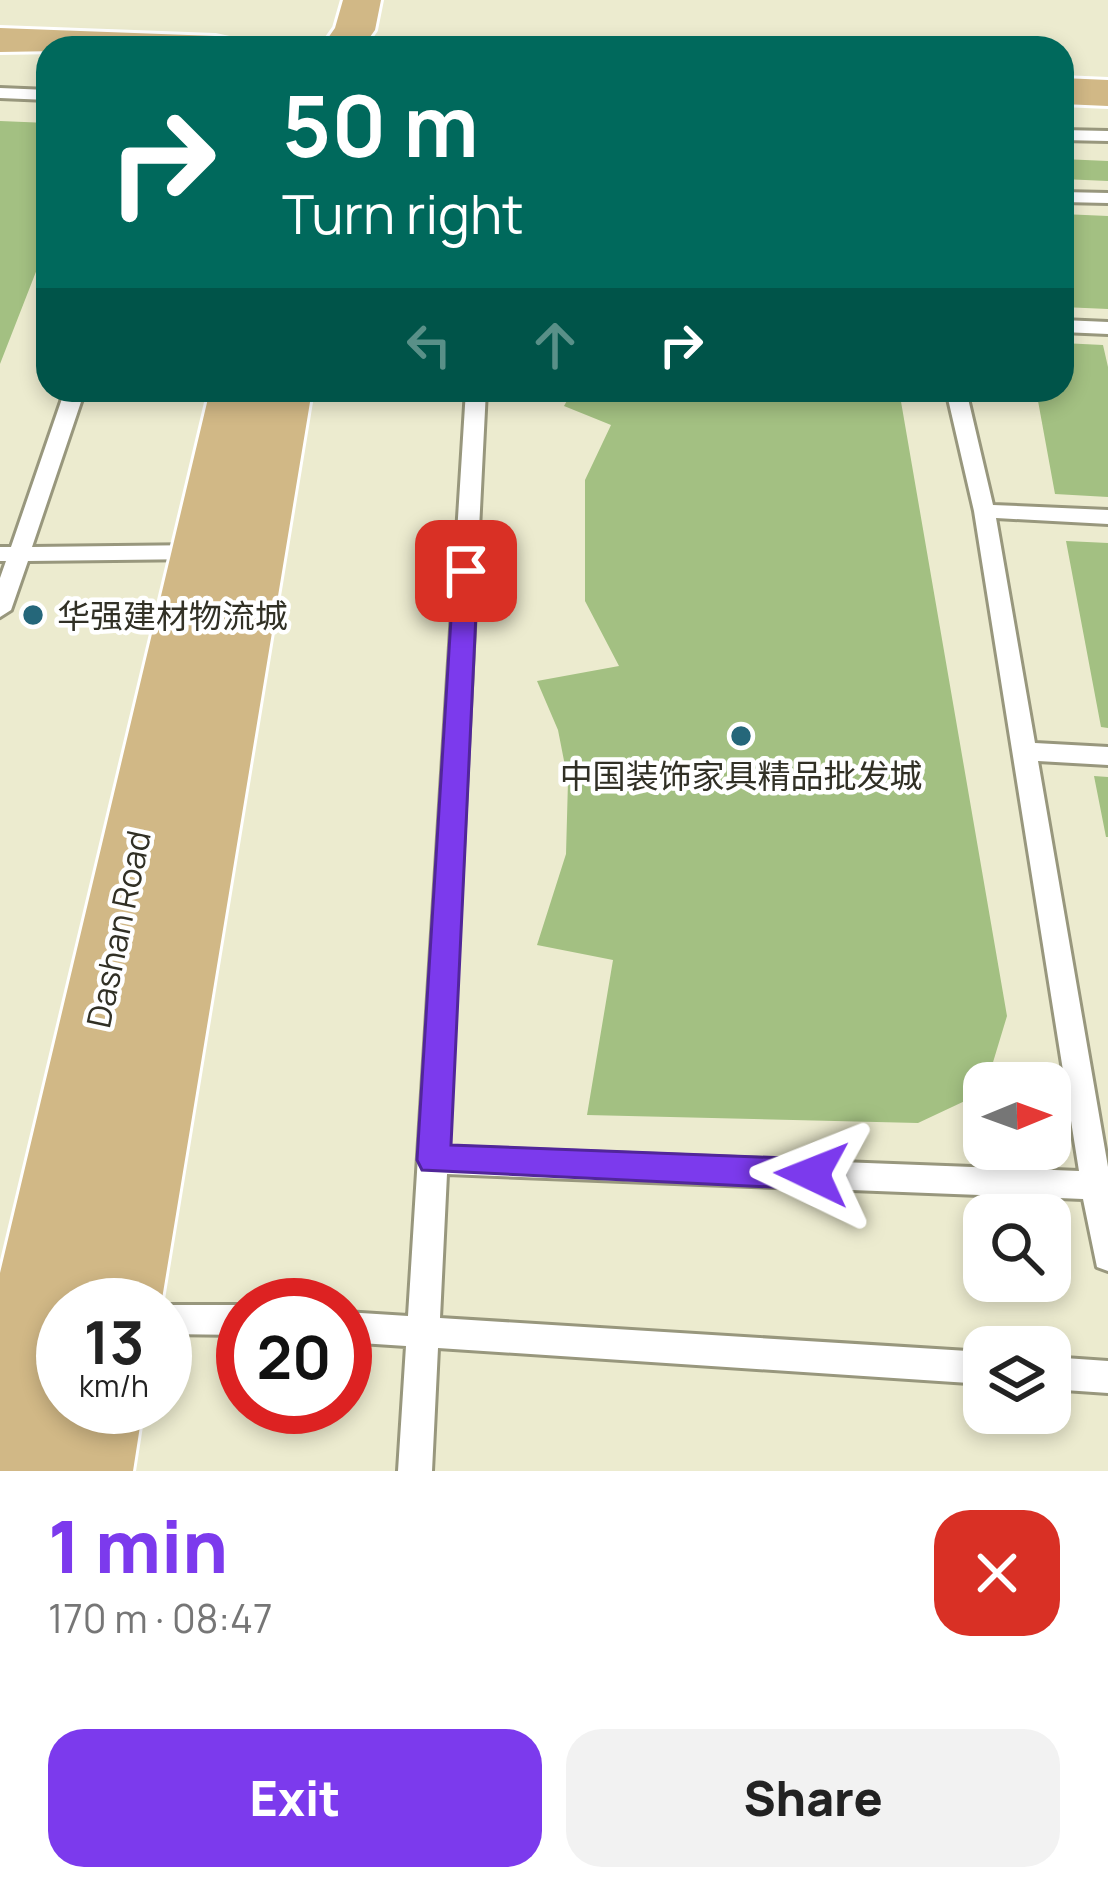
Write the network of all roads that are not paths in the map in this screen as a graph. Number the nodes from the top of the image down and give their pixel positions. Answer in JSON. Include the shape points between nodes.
{"nodes":[{"id":1,"x":328,"y":0,"type":"edge"},
{"id":2,"x":362,"y":0,"type":"edge"},
{"id":3,"x":324,"y":36,"type":"edge"},
{"id":4,"x":350,"y":36,"type":"edge"},
{"id":5,"x":0,"y":48,"type":"edge"},
{"id":6,"x":36,"y":48,"type":"edge"},
{"id":7,"x":36,"y":52,"type":"edge"},
{"id":8,"x":1074,"y":76,"type":"edge"},
{"id":9,"x":1108,"y":77,"type":"edge"},
{"id":10,"x":1074,"y":92,"type":"edge"},
{"id":11,"x":1108,"y":93,"type":"edge"},
{"id":12,"x":0,"y":94,"type":"edge"},
{"id":13,"x":36,"y":95,"type":"edge"},
{"id":14,"x":1074,"y":135,"type":"edge"},
{"id":15,"x":1108,"y":136,"type":"edge"},
{"id":16,"x":1074,"y":197,"type":"edge"},
{"id":17,"x":1108,"y":198,"type":"edge"},
{"id":18,"x":1074,"y":327,"type":"edge"},
{"id":19,"x":1108,"y":328,"type":"edge"},
{"id":20,"x":70,"y":402,"type":"edge"},
{"id":21,"x":235,"y":402,"type":"edge"},
{"id":22,"x":283,"y":402,"type":"edge"},
{"id":23,"x":475,"y":402,"type":"edge"},
{"id":24,"x":959,"y":402,"type":"edge"},
{"id":25,"x":984,"y":511,"type":"junction"},
{"id":26,"x":1108,"y":517,"type":"edge"},
{"id":27,"x":201,"y":553,"type":"junction"},
{"id":28,"x":10,"y":554,"type":"edge"},
{"id":29,"x":0,"y":610,"type":"edge"},
{"id":30,"x":1024,"y":751,"type":"junction"},
{"id":31,"x":1108,"y":755,"type":"edge"},
{"id":32,"x":434,"y":1160,"type":"junction"},
{"id":33,"x":1102,"y":1185,"type":"edge"},
{"id":34,"x":1108,"y":1257,"type":"edge"},
{"id":35,"x":122,"y":1278,"type":"edge"},
{"id":36,"x":32,"y":1317,"type":"edge"},
{"id":37,"x":372,"y":1329,"type":"edge"},
{"id":38,"x":424,"y":1332,"type":"junction"},
{"id":39,"x":963,"y":1368,"type":"edge"},
{"id":40,"x":1071,"y":1374,"type":"edge"},
{"id":41,"x":1108,"y":1377,"type":"edge"},
{"id":42,"x":93,"y":1434,"type":"edge"},
{"id":43,"x":0,"y":1468,"type":"edge"},
{"id":44,"x":86,"y":1471,"type":"edge"},
{"id":45,"x":415,"y":1471,"type":"edge"}],
"edges":[{"from":1,"to":3,"type":"main road"},
{"from":2,"to":4,"type":"main road"},
{"from":5,"to":6,"type":"main road"},
{"from":5,"to":7,"type":"main road"},
{"from":8,"to":9,"type":"main road"},
{"from":10,"to":11,"type":"main road"},
{"from":12,"to":13,"type":"lane"},
{"from":14,"to":15,"type":"lane"},
{"from":16,"to":17,"type":"lane"},
{"from":18,"to":19,"type":"lane"},
{"from":20,"to":28,"type":"lane"},
{"from":21,"to":27,"type":"main road","name":"Dashan Road"},
{"from":22,"to":35,"type":"main road","name":"Dashan Road"},
{"from":23,"to":32,"type":"lane"},
{"from":24,"to":25,"type":"lane"},
{"from":25,"to":26,"type":"lane"},
{"from":25,"to":30,"type":"lane"},
{"from":27,"to":28,"type":"lane"},
{"from":27,"to":36,"type":"main road","name":"Dashan Road"},
{"from":28,"to":29,"type":"lane"},
{"from":30,"to":31,"type":"lane"},
{"from":30,"to":33,"type":"lane"},
{"from":32,"to":33,"type":"lane"},
{"from":32,"to":38,"type":"lane"},
{"from":33,"to":34,"type":"lane"},
{"from":36,"to":43,"type":"main road","name":"Dashan Road"},
{"from":37,"to":38,"type":"lane"},
{"from":38,"to":39,"type":"lane"},
{"from":38,"to":45,"type":"lane"},
{"from":40,"to":41,"type":"lane"},
{"from":42,"to":44,"type":"main road"}]}
